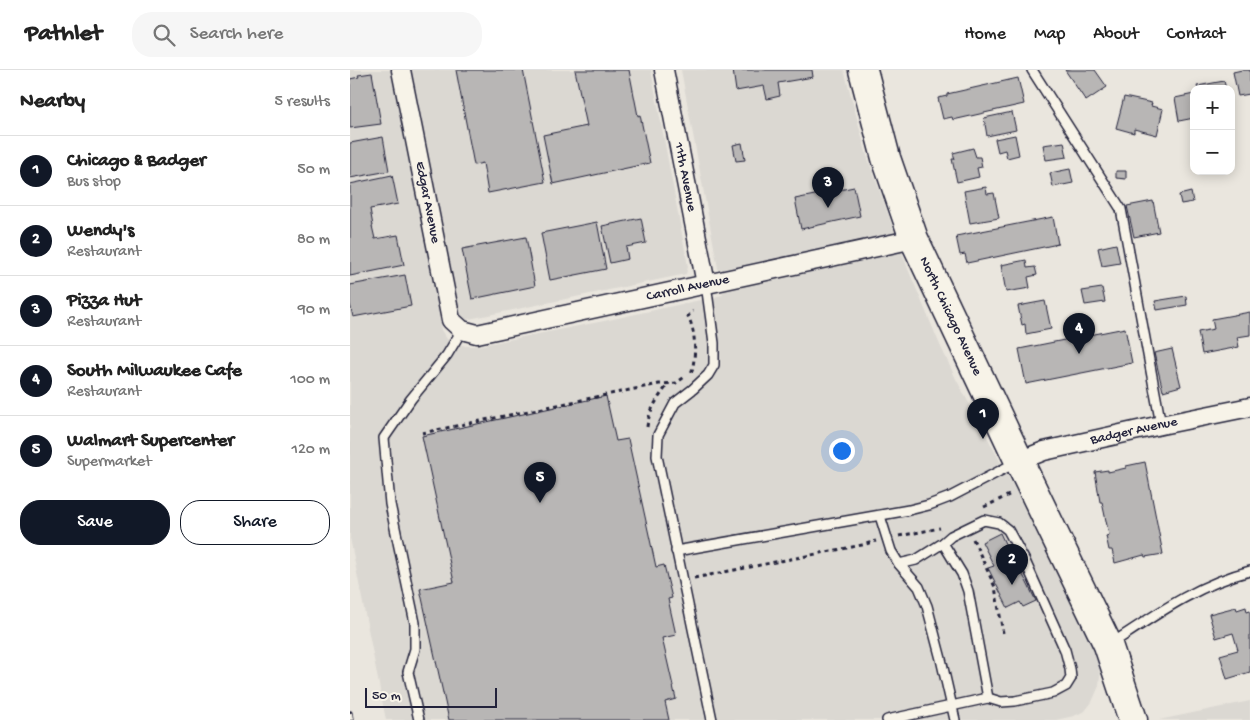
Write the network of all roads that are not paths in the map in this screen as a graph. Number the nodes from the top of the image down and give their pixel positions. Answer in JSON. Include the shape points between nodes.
{"nodes":[{"id":1,"x":401,"y":70,"type":"edge"},
{"id":2,"x":664,"y":70,"type":"edge"},
{"id":3,"x":863,"y":70,"type":"edge"},
{"id":4,"x":1032,"y":70,"type":"edge"},
{"id":5,"x":914,"y":239,"type":"junction"},
{"id":6,"x":706,"y":284,"type":"junction"},
{"id":7,"x":462,"y":330,"type":"junction"},
{"id":8,"x":1250,"y":407,"type":"edge"},
{"id":9,"x":1162,"y":425,"type":"junction"},
{"id":10,"x":1019,"y":461,"type":"junction"},
{"id":11,"x":880,"y":516,"type":"junction"},
{"id":12,"x":943,"y":543,"type":"junction"},
{"id":13,"x":676,"y":551,"type":"junction"},
{"id":14,"x":899,"y":564,"type":"junction"},
{"id":15,"x":1250,"y":571,"type":"edge"},
{"id":16,"x":1108,"y":645,"type":"junction"},
{"id":17,"x":988,"y":698,"type":"junction"},
{"id":18,"x":952,"y":707,"type":"junction"},
{"id":19,"x":1127,"y":719,"type":"edge"},
{"id":20,"x":418,"y":720,"type":"edge"},
{"id":21,"x":712,"y":720,"type":"edge"},
{"id":22,"x":887,"y":720,"type":"edge"},
{"id":23,"x":955,"y":720,"type":"edge"}],
"edges":[{"from":1,"to":7,"type":"street","name":"Edgar Avenue","via":[[451,320]]},
{"from":2,"to":6,"type":"street","name":"11th Avenue"},
{"from":3,"to":5,"type":"main road","name":"North Chicago Avenue","via":[[886,158]]},
{"from":4,"to":9,"type":"lane","via":[[1121,210]]},
{"from":5,"to":6,"type":"street","name":"Carroll Avenue"},
{"from":5,"to":10,"type":"main road","name":"North Chicago Avenue"},
{"from":6,"to":7,"type":"street","name":"Carroll Avenue","via":[[477,334]]},
{"from":6,"to":13,"type":"lane","via":[[714,365],[708,375],[675,403],[658,435],[656,456]]},
{"from":7,"to":20,"type":"lane","via":[[384,438],[390,504],[415,623],[416,649],[408,672]]},
{"from":8,"to":9,"type":"street","name":"Badger Avenue"},
{"from":9,"to":10,"type":"street","name":"Badger Avenue","via":[[1044,451]]},
{"from":10,"to":11,"type":"lane","via":[[950,497]]},
{"from":10,"to":16,"type":"main road","name":"North Chicago Avenue"},
{"from":11,"to":13,"type":"lane"},
{"from":11,"to":14,"type":"lane","via":[[891,551]]},
{"from":12,"to":14,"type":"lane","via":[[916,560]]},
{"from":12,"to":17,"type":"lane","via":[[962,574],[968,591]]},
{"from":12,"to":17,"type":"lane","via":[[984,520],[999,523],[1008,530],[1065,650],[1070,669],[1066,686],[1053,693],[1015,702]]},
{"from":13,"to":21,"type":"lane"},
{"from":14,"to":18,"type":"lane","via":[[919,587],[928,606]]},
{"from":15,"to":16,"type":"lane","via":[[1206,586]]},
{"from":16,"to":19,"type":"main road","name":"North Chicago Avenue"},
{"from":17,"to":18,"type":"lane"},
{"from":18,"to":22,"type":"lane"},
{"from":18,"to":23,"type":"lane"}]}
